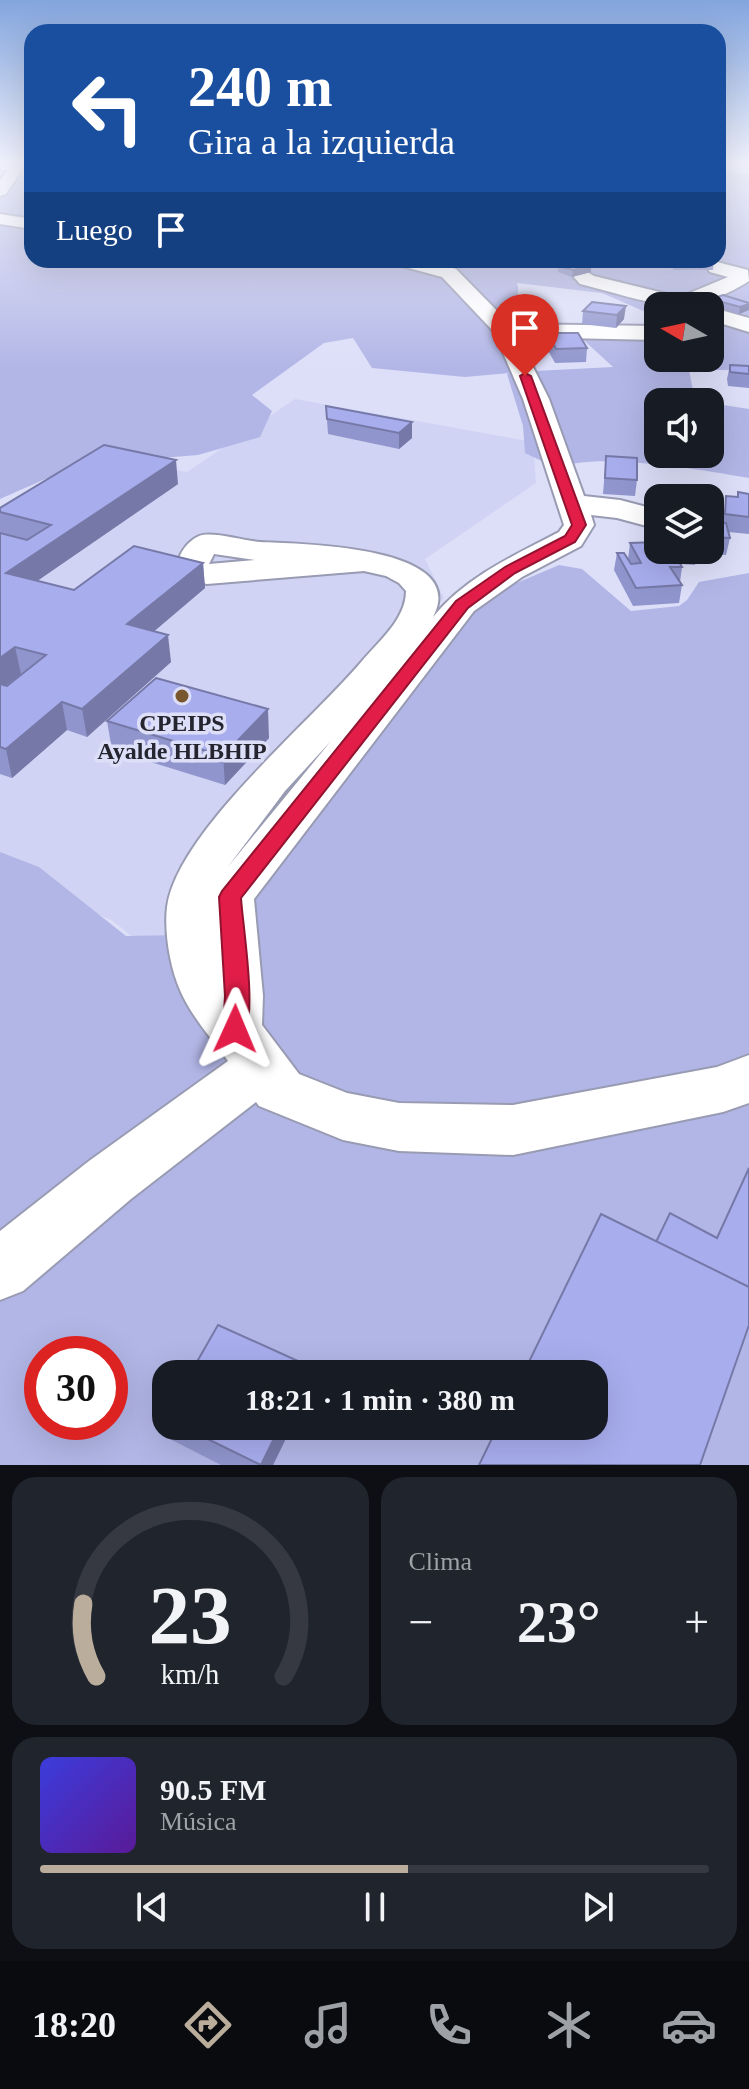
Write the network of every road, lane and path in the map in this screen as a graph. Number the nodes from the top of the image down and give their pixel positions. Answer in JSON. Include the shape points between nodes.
{"nodes":[{"id":1,"x":431,"y":268,"type":"edge"},
{"id":2,"x":717,"y":268,"type":"dead end"},
{"id":3,"x":582,"y":275,"type":"edge"},
{"id":4,"x":722,"y":292,"type":"edge"},
{"id":5,"x":644,"y":294,"type":"edge"},
{"id":6,"x":724,"y":308,"type":"edge"},
{"id":7,"x":748,"y":315,"type":"edge"},
{"id":8,"x":504,"y":330,"type":"junction"},
{"id":9,"x":644,"y":333,"type":"edge"},
{"id":10,"x":724,"y":333,"type":"edge"},
{"id":11,"x":749,"y":334,"type":"edge"},
{"id":12,"x":572,"y":504,"type":"junction"},
{"id":13,"x":644,"y":516,"type":"edge"},
{"id":14,"x":362,"y":562,"type":"dead end"},
{"id":15,"x":249,"y":1048,"type":"junction"},
{"id":16,"x":749,"y":1078,"type":"edge"},
{"id":17,"x":0,"y":1270,"type":"edge"}],
"edges":[{"from":1,"to":8,"type":"street","via":[[449,273]]},
{"from":2,"to":4,"type":"street","via":[[741,274]]},
{"from":3,"to":5,"type":"street"},
{"from":6,"to":7,"type":"street"},
{"from":8,"to":9,"type":"street"},
{"from":8,"to":12,"type":"street","via":[[536,399]]},
{"from":10,"to":11,"type":"street"},
{"from":12,"to":13,"type":"street"},
{"from":12,"to":15,"type":"street","via":[[579,525],[570,539],[510,570],[462,604],[230,897],[237,996]]},
{"from":14,"to":15,"type":"street","via":[[410,575],[423,590],[423,604],[359,689],[270,782],[207,860],[191,906],[194,948],[205,989]]},
{"from":15,"to":16,"type":"street","via":[[279,1090],[343,1116],[413,1128],[513,1130],[723,1089]]},
{"from":15,"to":17,"type":"street","via":[[110,1180]]}]}
